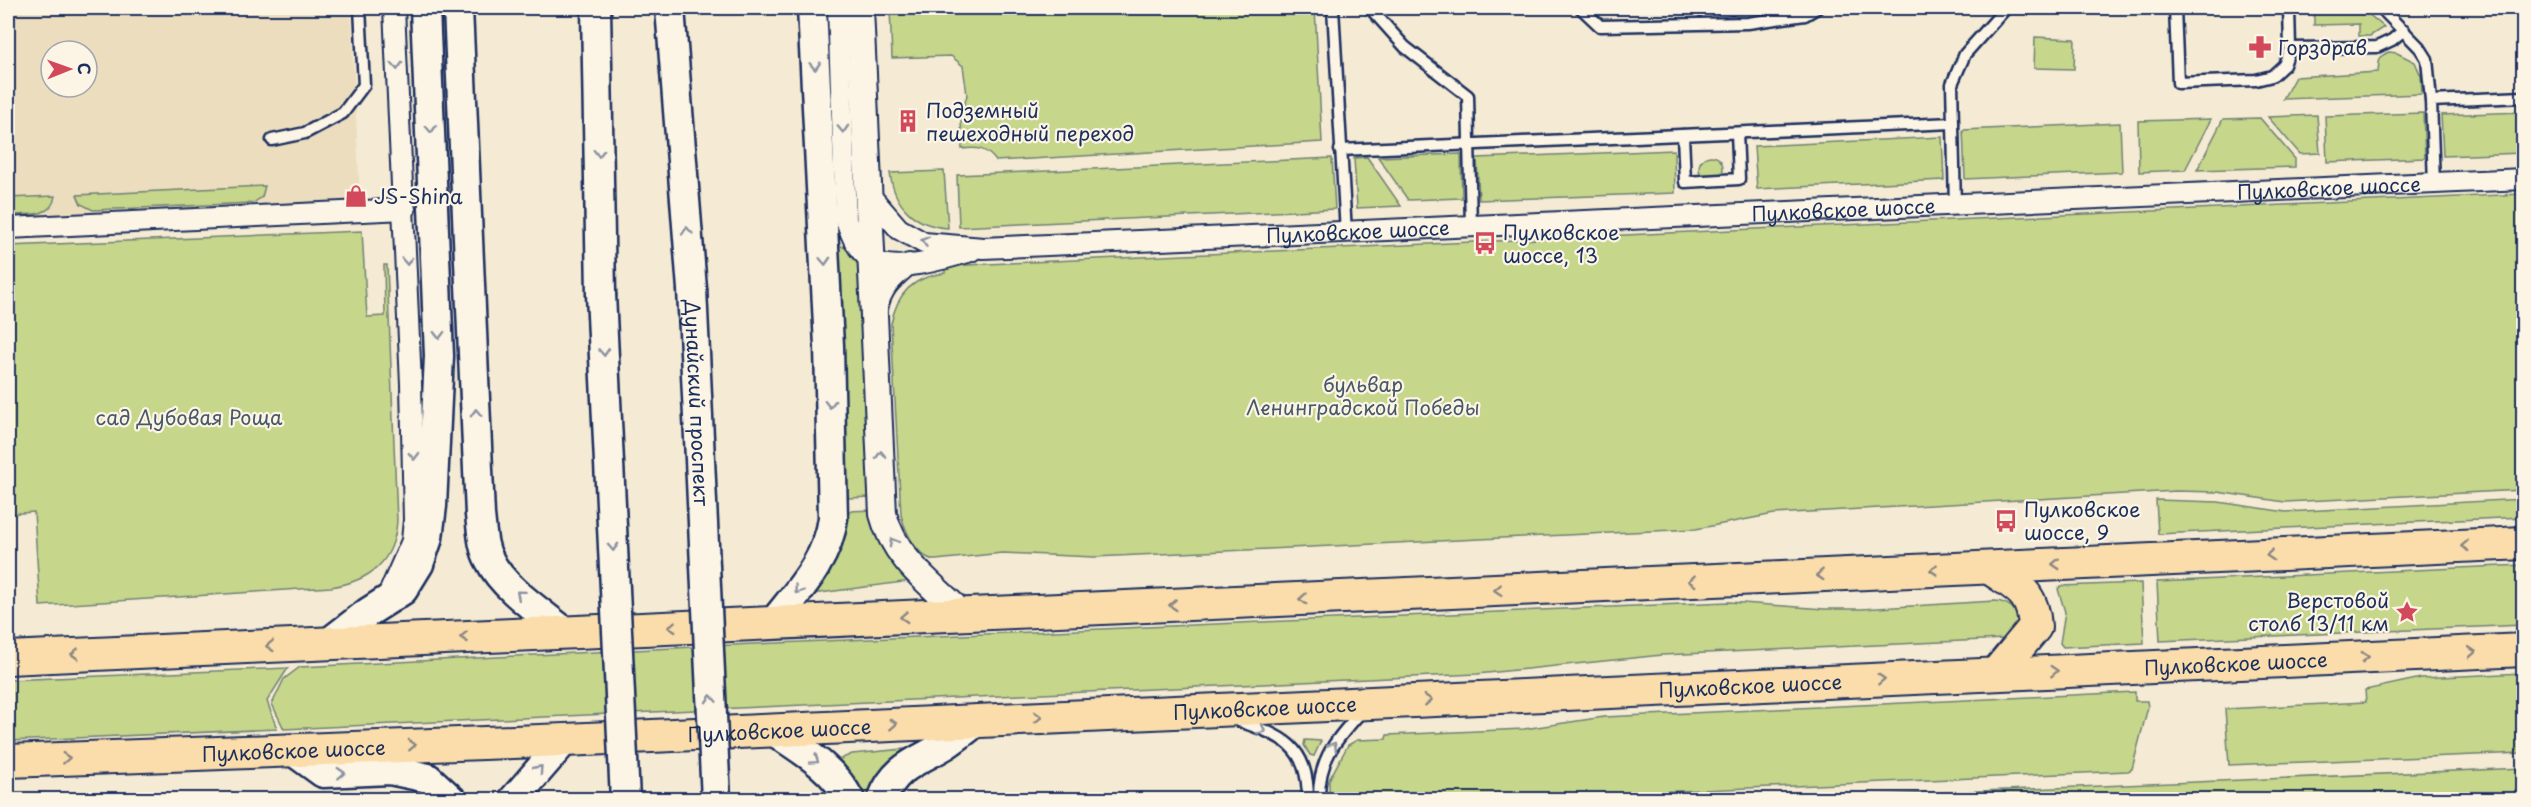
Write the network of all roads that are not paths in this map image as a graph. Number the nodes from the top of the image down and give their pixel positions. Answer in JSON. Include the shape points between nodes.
{"nodes":[{"id":1,"x":360,"y":8,"type":"edge"},
{"id":2,"x":394,"y":8,"type":"edge"},
{"id":3,"x":425,"y":8,"type":"edge"},
{"id":4,"x":458,"y":8,"type":"edge"},
{"id":5,"x":580,"y":8,"type":"edge"},
{"id":6,"x":596,"y":8,"type":"edge"},
{"id":7,"x":670,"y":8,"type":"edge"},
{"id":8,"x":680,"y":8,"type":"edge"},
{"id":9,"x":812,"y":8,"type":"edge"},
{"id":10,"x":838,"y":8,"type":"edge"},
{"id":11,"x":860,"y":8,"type":"edge"},
{"id":12,"x":1333,"y":8,"type":"edge"},
{"id":13,"x":1370,"y":8,"type":"edge"},
{"id":14,"x":1581,"y":8,"type":"edge"},
{"id":15,"x":1817,"y":8,"type":"edge"},
{"id":16,"x":2006,"y":8,"type":"edge"},
{"id":17,"x":2175,"y":8,"type":"edge"},
{"id":18,"x":2289,"y":8,"type":"edge"},
{"id":19,"x":2381,"y":8,"type":"edge"},
{"id":20,"x":2404,"y":30,"type":"junction"},
{"id":21,"x":2290,"y":48,"type":"junction"},
{"id":22,"x":674,"y":75,"type":"junction"},
{"id":23,"x":598,"y":95,"type":"junction"},
{"id":24,"x":2523,"y":97,"type":"edge"},
{"id":25,"x":2431,"y":101,"type":"junction"},
{"id":26,"x":1953,"y":123,"type":"junction"},
{"id":27,"x":1737,"y":133,"type":"junction"},
{"id":28,"x":1683,"y":135,"type":"junction"},
{"id":29,"x":272,"y":140,"type":"dead end"},
{"id":30,"x":1469,"y":145,"type":"junction"},
{"id":31,"x":1341,"y":150,"type":"junction"},
{"id":32,"x":2523,"y":180,"type":"edge"},
{"id":33,"x":2434,"y":184,"type":"junction"},
{"id":34,"x":867,"y":192,"type":"junction"},
{"id":35,"x":1955,"y":206,"type":"junction"},
{"id":36,"x":405,"y":209,"type":"junction"},
{"id":37,"x":1471,"y":227,"type":"junction"},
{"id":38,"x":8,"y":228,"type":"edge"},
{"id":39,"x":1346,"y":233,"type":"junction"},
{"id":40,"x":982,"y":248,"type":"junction"},
{"id":41,"x":871,"y":259,"type":"junction"},
{"id":42,"x":909,"y":264,"type":"junction"},
{"id":43,"x":875,"y":320,"type":"junction"},
{"id":44,"x":2523,"y":543,"type":"edge"},
{"id":45,"x":1990,"y":567,"type":"junction"},
{"id":46,"x":386,"y":601,"type":"junction"},
{"id":47,"x":962,"y":614,"type":"junction"},
{"id":48,"x":773,"y":623,"type":"junction"},
{"id":49,"x":565,"y":632,"type":"junction"},
{"id":50,"x":328,"y":643,"type":"junction"},
{"id":51,"x":2523,"y":650,"type":"edge"},
{"id":52,"x":8,"y":657,"type":"edge"},
{"id":53,"x":1996,"y":674,"type":"junction"},
{"id":54,"x":1370,"y":703,"type":"junction"},
{"id":55,"x":1207,"y":710,"type":"junction"},
{"id":56,"x":980,"y":720,"type":"junction"},
{"id":57,"x":772,"y":730,"type":"junction"},
{"id":58,"x":565,"y":740,"type":"junction"},
{"id":59,"x":290,"y":749,"type":"junction"},
{"id":60,"x":8,"y":760,"type":"edge"},
{"id":61,"x":452,"y":800,"type":"edge"},
{"id":62,"x":513,"y":800,"type":"edge"},
{"id":63,"x":625,"y":800,"type":"edge"},
{"id":64,"x":716,"y":800,"type":"edge"},
{"id":65,"x":850,"y":800,"type":"edge"},
{"id":66,"x":882,"y":800,"type":"edge"},
{"id":67,"x":1308,"y":800,"type":"edge"},
{"id":68,"x":1319,"y":800,"type":"edge"}],
"edges":[{"from":1,"to":29,"type":"lane","via":[[364,85],[343,113],[305,133]]},
{"from":2,"to":36,"type":"street","one_way":true},
{"from":3,"to":46,"type":"main road","one_way":true,"via":[[439,356],[432,506],[428,538],[419,564],[403,590]]},
{"from":49,"to":4,"type":"main road","one_way":true,"via":[[506,582],[484,548]]},
{"from":5,"to":23,"type":"main road"},
{"from":6,"to":23,"type":"main road"},
{"from":7,"to":22,"type":"main road","name":"Дунайский проспект"},
{"from":8,"to":22,"type":"main road"},
{"from":9,"to":48,"type":"main road","one_way":true,"via":[[829,346],[832,531],[823,556]]},
{"from":10,"to":41,"type":"street","one_way":true,"via":[[846,219],[853,239]]},
{"from":11,"to":34,"type":"street"},
{"from":12,"to":31,"type":"lane"},
{"from":13,"to":30,"type":"lane","via":[[1405,47],[1468,96]]},
{"from":14,"to":15,"type":"lane","via":[[1600,26],[1748,23],[1805,15]]},
{"from":16,"to":26,"type":"lane","via":[[1965,54],[1952,84]]},
{"from":17,"to":21,"type":"lane","via":[[2178,82],[2272,76],[2284,65]]},
{"from":18,"to":21,"type":"lane"},
{"from":19,"to":20,"type":"lane"},
{"from":20,"to":21,"type":"lane","via":[[2377,46]]},
{"from":20,"to":25,"type":"lane","via":[[2427,59]]},
{"from":64,"to":22,"type":"main road","name":"Дунайский проспект","one_way":true,"bridge":true,"via":[[692,289]]},
{"from":23,"to":63,"type":"main road","one_way":true,"bridge":true,"via":[[602,305]]},
{"from":24,"to":25,"type":"lane"},
{"from":25,"to":33,"type":"lane"},
{"from":26,"to":27,"type":"lane"},
{"from":26,"to":35,"type":"lane"},
{"from":27,"to":28,"type":"lane"},
{"from":27,"to":28,"type":"lane","via":[[1739,179],[1684,182]]},
{"from":28,"to":30,"type":"lane"},
{"from":30,"to":31,"type":"lane"},
{"from":30,"to":37,"type":"lane"},
{"from":31,"to":39,"type":"lane"},
{"from":32,"to":33,"type":"street","name":"Пулковское шоссе"},
{"from":33,"to":35,"type":"street","name":"Пулковское шоссе"},
{"from":40,"to":34,"type":"street","name":"Пулковское шоссе","one_way":true,"via":[[924,243],[899,229]]},
{"from":34,"to":41,"type":"street"},
{"from":35,"to":37,"type":"street","name":"Пулковское шоссе"},
{"from":36,"to":38,"type":"street"},
{"from":36,"to":46,"type":"street","one_way":true,"via":[[414,520],[412,541]]},
{"from":37,"to":39,"type":"street","name":"Пулковское шоссе"},
{"from":39,"to":40,"type":"street","name":"Пулковское шоссе"},
{"from":40,"to":42,"type":"street","name":"Пулковское шоссе"},
{"from":41,"to":42,"type":"street","name":"Пулковское шоссе","via":[[891,265]]},
{"from":41,"to":43,"type":"street"},
{"from":42,"to":43,"type":"street","via":[[888,282]]},
{"from":47,"to":43,"type":"street","one_way":true,"via":[[912,567],[887,531],[883,514]]},
{"from":44,"to":45,"type":"main road","one_way":true},
{"from":45,"to":47,"type":"main road","one_way":true},
{"from":45,"to":53,"type":"main road","via":[[2025,593],[2034,608],[2036,627]]},
{"from":46,"to":50,"type":"main road"},
{"from":47,"to":48,"type":"main road","one_way":true},
{"from":48,"to":49,"type":"main road","one_way":true},
{"from":49,"to":50,"type":"main road","one_way":true},
{"from":50,"to":52,"type":"main road","one_way":true},
{"from":53,"to":51,"type":"main road","name":"Пулковское шоссе","one_way":true},
{"from":54,"to":53,"type":"main road","name":"Пулковское шоссе","one_way":true},
{"from":54,"to":55,"type":"main road","name":"Пулковское шоссе"},
{"from":68,"to":54,"type":"lane","one_way":true,"via":[[1320,773],[1336,739]]},
{"from":56,"to":55,"type":"main road","name":"Пулковское шоссе","one_way":true},
{"from":55,"to":67,"type":"lane","one_way":true,"via":[[1251,725],[1293,746],[1306,771]]},
{"from":57,"to":56,"type":"main road","name":"Пулковское шоссе","one_way":true},
{"from":56,"to":66,"type":"main road","via":[[907,765]]},
{"from":57,"to":58,"type":"main road","name":"Пулковское шоссе"},
{"from":57,"to":65,"type":"main road","one_way":true,"via":[[823,765],[841,783]]},
{"from":59,"to":58,"type":"main road","name":"Пулковское шоссе","one_way":true},
{"from":62,"to":58,"type":"main road","one_way":true},
{"from":60,"to":59,"type":"main road","name":"Пулковское шоссе","one_way":true},
{"from":59,"to":61,"type":"main road","one_way":true,"via":[[323,773],[390,770],[428,778]]}]}
